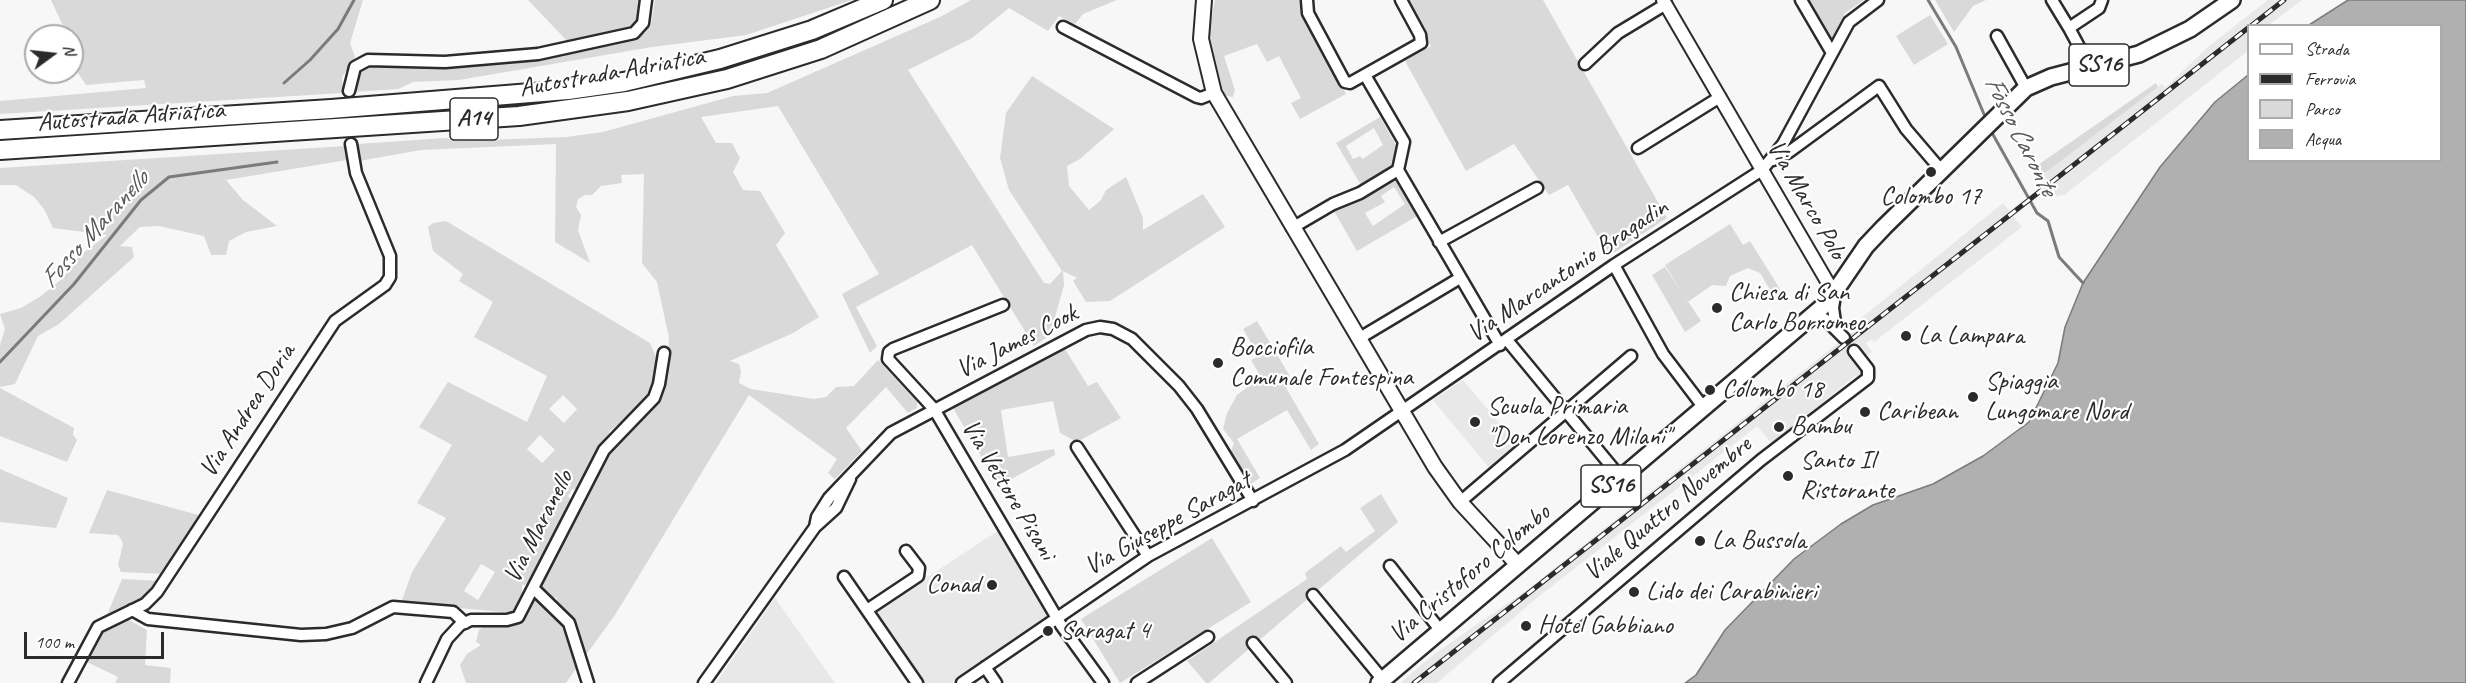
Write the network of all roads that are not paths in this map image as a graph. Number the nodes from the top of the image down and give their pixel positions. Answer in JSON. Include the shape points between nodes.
{"nodes":[{"id":1,"x":646,"y":0,"type":"edge"},
{"id":2,"x":883,"y":0,"type":"edge"},
{"id":3,"x":930,"y":0,"type":"edge"},
{"id":4,"x":1204,"y":0,"type":"edge"},
{"id":5,"x":1308,"y":0,"type":"edge"},
{"id":6,"x":1401,"y":0,"type":"edge"},
{"id":7,"x":1801,"y":0,"type":"edge"},
{"id":8,"x":1878,"y":0,"type":"edge"},
{"id":9,"x":2052,"y":0,"type":"edge"},
{"id":10,"x":2102,"y":0,"type":"edge"},
{"id":11,"x":2232,"y":0,"type":"edge"},
{"id":12,"x":1664,"y":2,"type":"edge"},
{"id":13,"x":1063,"y":27,"type":"dead end"},
{"id":14,"x":2069,"y":28,"type":"junction"},
{"id":15,"x":1997,"y":36,"type":"dead end"},
{"id":16,"x":1832,"y":53,"type":"junction"},
{"id":17,"x":1585,"y":64,"type":"dead end"},
{"id":18,"x":2090,"y":67,"type":"junction"},
{"id":19,"x":1365,"y":75,"type":"junction"},
{"id":20,"x":2026,"y":88,"type":"junction"},
{"id":21,"x":350,"y":91,"type":"dead end"},
{"id":22,"x":1214,"y":93,"type":"junction"},
{"id":23,"x":1720,"y":97,"type":"junction"},
{"id":24,"x":0,"y":130,"type":"edge"},
{"id":25,"x":351,"y":144,"type":"dead end"},
{"id":26,"x":1638,"y":148,"type":"dead end"},
{"id":27,"x":0,"y":150,"type":"edge"},
{"id":28,"x":1772,"y":161,"type":"junction"},
{"id":29,"x":1398,"y":170,"type":"junction"},
{"id":30,"x":1762,"y":170,"type":"junction"},
{"id":31,"x":1941,"y":170,"type":"junction"},
{"id":32,"x":1537,"y":188,"type":"dead end"},
{"id":33,"x":1292,"y":228,"type":"junction"},
{"id":34,"x":1439,"y":242,"type":"junction"},
{"id":35,"x":1614,"y":265,"type":"junction"},
{"id":36,"x":1460,"y":279,"type":"junction"},
{"id":37,"x":1835,"y":295,"type":"junction"},
{"id":38,"x":1003,"y":305,"type":"dead end"},
{"id":39,"x":1815,"y":314,"type":"junction"},
{"id":40,"x":1358,"y":339,"type":"junction"},
{"id":41,"x":1503,"y":342,"type":"junction"},
{"id":42,"x":1854,"y":351,"type":"dead end"},
{"id":43,"x":664,"y":353,"type":"dead end"},
{"id":44,"x":1631,"y":356,"type":"dead end"},
{"id":45,"x":1704,"y":408,"type":"junction"},
{"id":46,"x":934,"y":409,"type":"junction"},
{"id":47,"x":1566,"y":411,"type":"junction"},
{"id":48,"x":1402,"y":412,"type":"junction"},
{"id":49,"x":1077,"y":447,"type":"dead end"},
{"id":50,"x":1621,"y":478,"type":"junction"},
{"id":51,"x":1253,"y":501,"type":"junction"},
{"id":52,"x":1460,"y":502,"type":"junction"},
{"id":53,"x":906,"y":551,"type":"dead end"},
{"id":54,"x":1148,"y":556,"type":"junction"},
{"id":55,"x":1518,"y":565,"type":"junction"},
{"id":56,"x":1390,"y":566,"type":"dead end"},
{"id":57,"x":844,"y":577,"type":"dead end"},
{"id":58,"x":533,"y":588,"type":"junction"},
{"id":59,"x":1313,"y":595,"type":"dead end"},
{"id":60,"x":132,"y":610,"type":"junction"},
{"id":61,"x":867,"y":610,"type":"junction"},
{"id":62,"x":1057,"y":616,"type":"junction"},
{"id":63,"x":465,"y":623,"type":"junction"},
{"id":64,"x":1440,"y":630,"type":"junction"},
{"id":65,"x":1208,"y":637,"type":"dead end"},
{"id":66,"x":1253,"y":643,"type":"dead end"},
{"id":67,"x":985,"y":667,"type":"junction"},
{"id":68,"x":1381,"y":681,"type":"edge"},
{"id":69,"x":68,"y":683,"type":"edge"},
{"id":70,"x":426,"y":683,"type":"edge"},
{"id":71,"x":588,"y":683,"type":"edge"},
{"id":72,"x":704,"y":683,"type":"edge"},
{"id":73,"x":917,"y":683,"type":"edge"},
{"id":74,"x":962,"y":683,"type":"edge"},
{"id":75,"x":996,"y":683,"type":"edge"},
{"id":76,"x":1103,"y":683,"type":"edge"},
{"id":77,"x":1137,"y":683,"type":"edge"},
{"id":78,"x":1286,"y":683,"type":"edge"},
{"id":79,"x":1499,"y":683,"type":"edge"}],
"edges":[{"from":1,"to":21,"type":"street","via":[[643,23],[634,33],[538,54],[446,62],[368,60],[355,68]]},
{"from":2,"to":24,"type":"highway","name":"Autostrada Adriatica","number":"A14","via":[[812,30],[720,59],[624,82],[310,111]]},
{"from":3,"to":27,"type":"highway","name":"Autostrada Adriatica","number":"A14","via":[[821,49],[727,79],[628,101],[508,117]]},
{"from":4,"to":22,"type":"main road","via":[[1201,39]]},
{"from":5,"to":19,"type":"street","via":[[1308,13],[1345,82]]},
{"from":6,"to":19,"type":"street","via":[[1421,44]]},
{"from":7,"to":16,"type":"street"},
{"from":8,"to":16,"type":"street","via":[[1848,22]]},
{"from":9,"to":14,"type":"street"},
{"from":10,"to":14,"type":"street","via":[[2099,8]]},
{"from":11,"to":18,"type":"main road","name":"Via Cristoforo Colombo","number":"SS16","via":[[2156,47]]},
{"from":12,"to":17,"type":"street","name":"Via Marco Polo","via":[[1618,33]]},
{"from":12,"to":23,"type":"street","name":"Via Marco Polo"},
{"from":13,"to":22,"type":"street","via":[[1197,97]]},
{"from":14,"to":18,"type":"street"},
{"from":15,"to":20,"type":"street"},
{"from":16,"to":28,"type":"street"},
{"from":18,"to":20,"type":"main road","name":"Via Cristoforo Colombo","number":"SS16","via":[[2043,79]]},
{"from":19,"to":29,"type":"street","via":[[1404,142]]},
{"from":20,"to":31,"type":"main road","name":"Via Cristoforo Colombo","number":"SS16"},
{"from":22,"to":33,"type":"main road"},
{"from":23,"to":26,"type":"street"},
{"from":23,"to":30,"type":"street","name":"Via Marco Polo"},
{"from":25,"to":60,"type":"street","name":"Via Andrea Doria","via":[[356,173],[390,256],[390,277],[385,285],[335,321],[157,592]]},
{"from":28,"to":30,"type":"street","name":"Via Marcantonio Bragadin"},
{"from":28,"to":31,"type":"street","via":[[1879,86],[1906,129]]},
{"from":29,"to":33,"type":"street"},
{"from":29,"to":34,"type":"street"},
{"from":30,"to":35,"type":"street","name":"Via Marcantonio Bragadin"},
{"from":30,"to":37,"type":"street","name":"Via Marco Polo"},
{"from":31,"to":37,"type":"main road","name":"Via Cristoforo Colombo","number":"SS16","via":[[1866,246]]},
{"from":32,"to":34,"type":"street"},
{"from":33,"to":40,"type":"main road"},
{"from":34,"to":36,"type":"street"},
{"from":35,"to":41,"type":"street","name":"Via Marcantonio Bragadin"},
{"from":35,"to":45,"type":"street","via":[[1663,354]]},
{"from":36,"to":40,"type":"street"},
{"from":36,"to":41,"type":"street"},
{"from":37,"to":39,"type":"main road","name":"Via Cristoforo Colombo","number":"SS16"},
{"from":37,"to":39,"type":"street","name":"Via Marco Polo","via":[[1833,308],[1840,334]]},
{"from":38,"to":46,"type":"street","name":"Via Vettore Pisani","via":[[889,352],[889,363]]},
{"from":39,"to":45,"type":"main road","name":"Via Cristoforo Colombo","number":"SS16"},
{"from":40,"to":48,"type":"main road"},
{"from":41,"to":47,"type":"street"},
{"from":41,"to":48,"type":"street","name":"Via Marcantonio Bragadin"},
{"from":42,"to":79,"type":"street","name":"Viale Quattro Novembre","via":[[1870,374],[1761,460]]},
{"from":43,"to":58,"type":"street","name":"Via Maranello","via":[[654,399],[604,450]]},
{"from":44,"to":47,"type":"street"},
{"from":45,"to":50,"type":"main road","name":"Via Cristoforo Colombo","number":"SS16"},
{"from":46,"to":51,"type":"street","name":"Via James Cook","via":[[1086,330],[1113,329],[1140,345],[1188,396]]},
{"from":46,"to":62,"type":"street","name":"Via Vettore Pisani"},
{"from":46,"to":72,"type":"street","name":"Via James Cook","via":[[882,440],[824,506],[815,527]]},
{"from":47,"to":50,"type":"street"},
{"from":47,"to":52,"type":"street"},
{"from":48,"to":51,"type":"street","name":"Via Giuseppe Saragat","via":[[1333,458]]},
{"from":48,"to":52,"type":"main road"},
{"from":49,"to":54,"type":"street"},
{"from":50,"to":55,"type":"main road","name":"Via Cristoforo Colombo","number":"SS16"},
{"from":51,"to":54,"type":"street","name":"Via Giuseppe Saragat"},
{"from":52,"to":55,"type":"main road"},
{"from":53,"to":61,"type":"street","via":[[918,568],[918,576]]},
{"from":54,"to":62,"type":"street","name":"Via Giuseppe Saragat"},
{"from":55,"to":64,"type":"main road","name":"Via Cristoforo Colombo","number":"SS16"},
{"from":56,"to":64,"type":"street"},
{"from":57,"to":61,"type":"street"},
{"from":58,"to":63,"type":"street","name":"Via Maranello","via":[[518,617]]},
{"from":58,"to":71,"type":"street","via":[[569,623]]},
{"from":59,"to":68,"type":"street"},
{"from":60,"to":63,"type":"street","via":[[148,619],[312,635],[352,628],[393,607],[453,612]]},
{"from":60,"to":69,"type":"street","name":"Via Andrea Doria","via":[[98,627]]},
{"from":61,"to":73,"type":"street"},
{"from":62,"to":67,"type":"street","name":"Via Giuseppe Saragat"},
{"from":62,"to":76,"type":"street","name":"Via Vettore Pisani"},
{"from":63,"to":70,"type":"street","via":[[447,639]]},
{"from":64,"to":68,"type":"main road","name":"Via Cristoforo Colombo","number":"SS16"},
{"from":65,"to":77,"type":"street"},
{"from":66,"to":78,"type":"street"},
{"from":67,"to":74,"type":"street","name":"Via Giuseppe Saragat"},
{"from":67,"to":75,"type":"street"}]}
